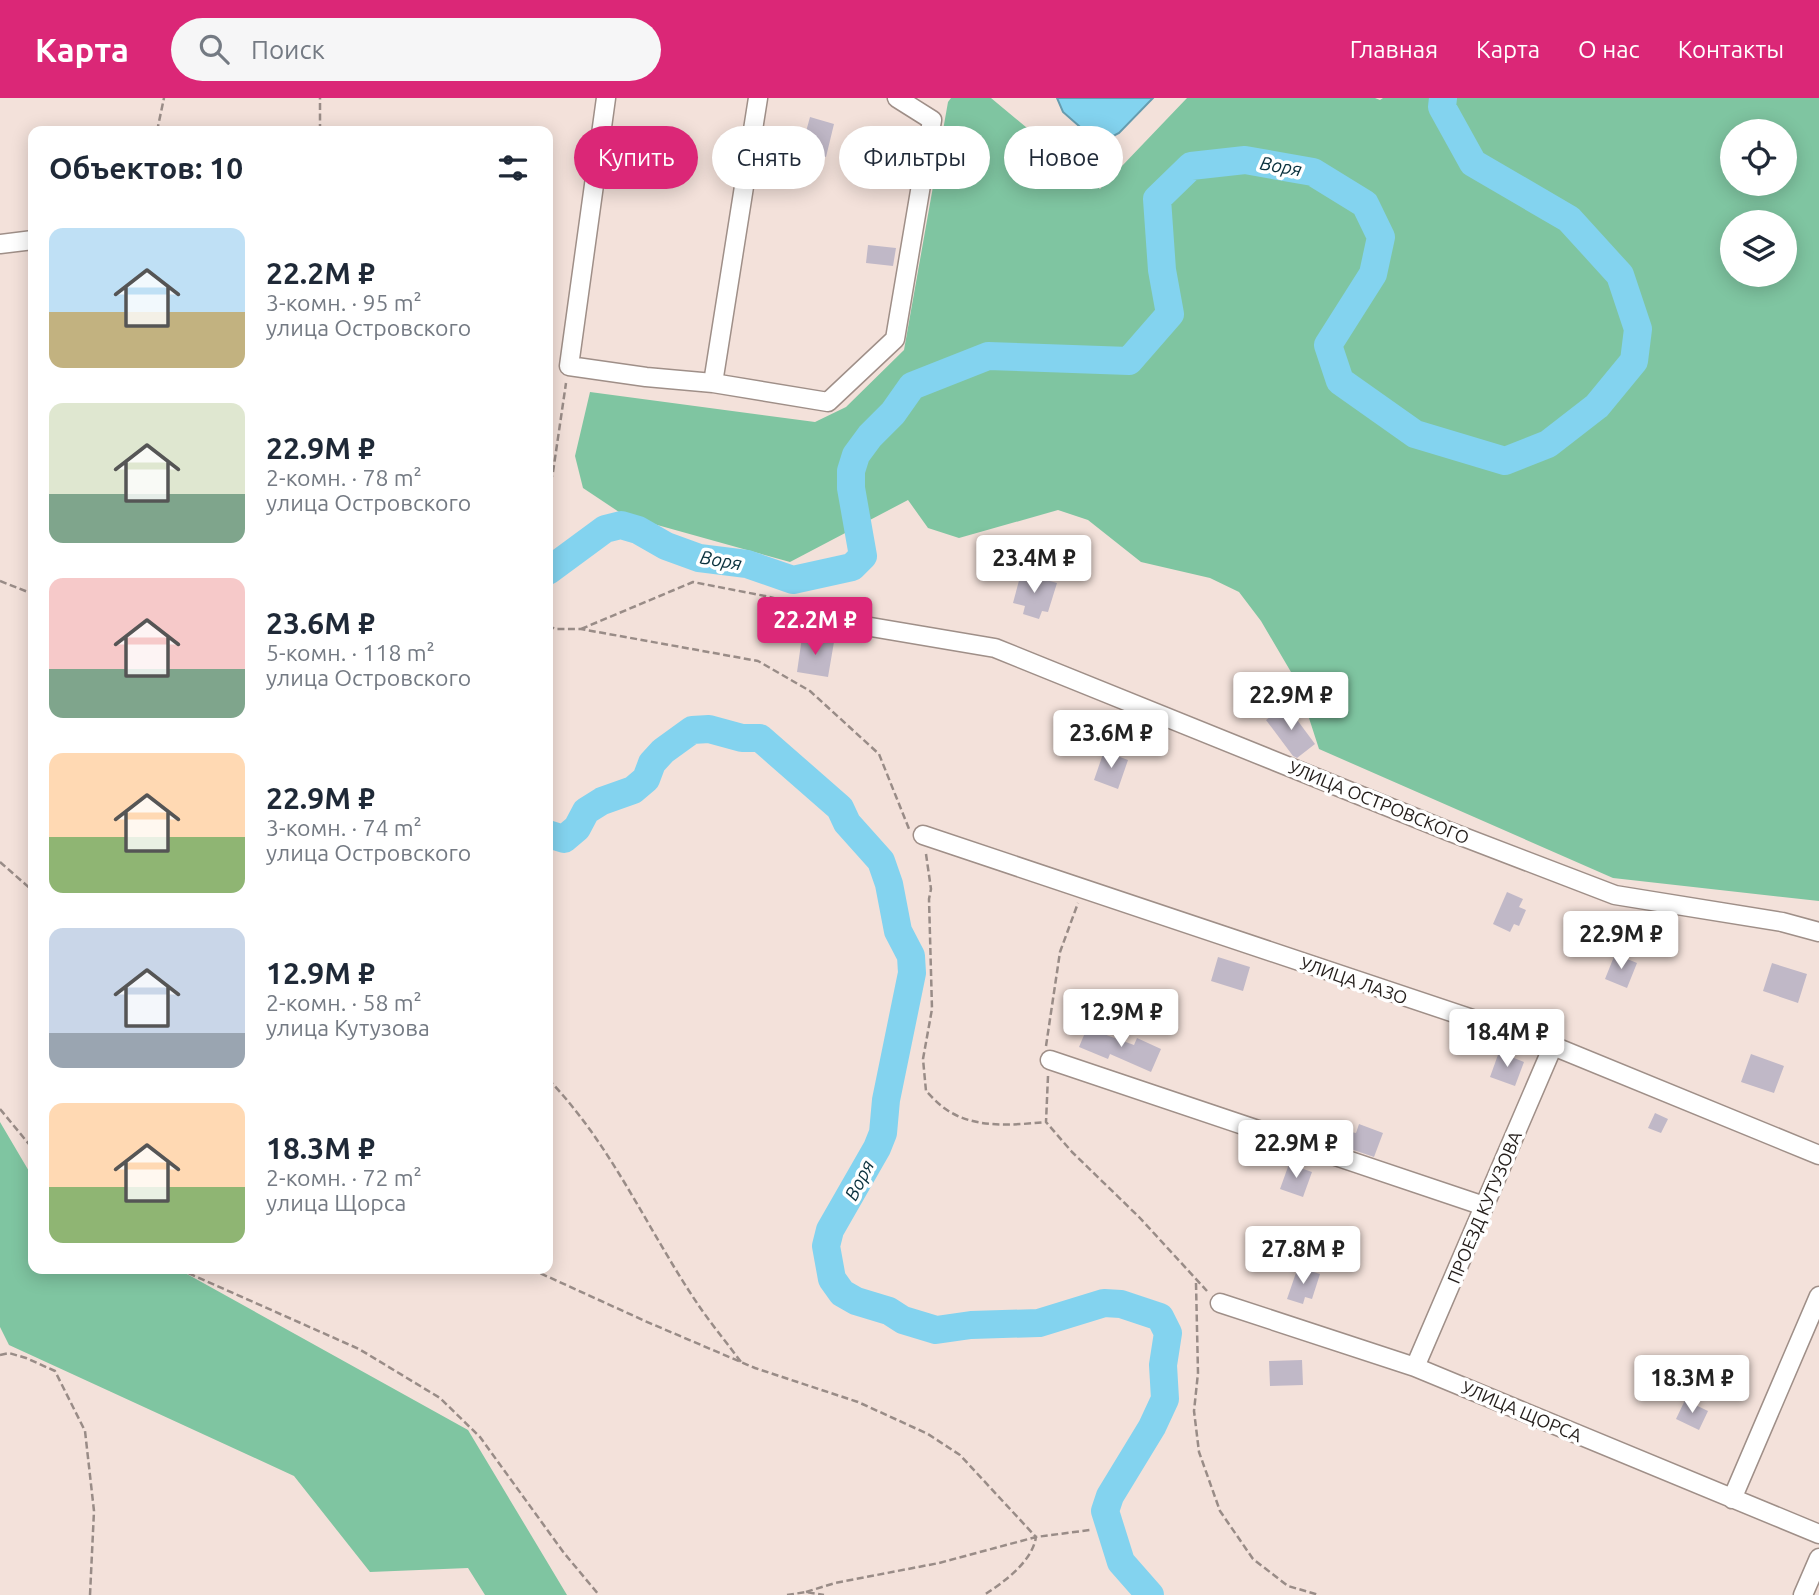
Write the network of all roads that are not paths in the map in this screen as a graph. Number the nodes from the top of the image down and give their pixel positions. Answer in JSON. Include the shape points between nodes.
{"nodes":[{"id":1,"x":606,"y":98,"type":"edge"},
{"id":2,"x":758,"y":98,"type":"edge"},
{"id":3,"x":897,"y":98,"type":"edge"},
{"id":4,"x":28,"y":241,"type":"edge"},
{"id":5,"x":0,"y":244,"type":"edge"},
{"id":6,"x":713,"y":383,"type":"junction"},
{"id":7,"x":865,"y":626,"type":"road end"},
{"id":8,"x":923,"y":835,"type":"road end"},
{"id":9,"x":1819,"y":932,"type":"edge"},
{"id":10,"x":1553,"y":1046,"type":"junction"},
{"id":11,"x":1050,"y":1059,"type":"road end"},
{"id":12,"x":1819,"y":1155,"type":"edge"},
{"id":13,"x":1484,"y":1206,"type":"junction"},
{"id":14,"x":1819,"y":1296,"type":"edge"},
{"id":15,"x":1220,"y":1303,"type":"road end"},
{"id":16,"x":1415,"y":1367,"type":"junction"},
{"id":17,"x":1732,"y":1499,"type":"junction"},
{"id":18,"x":1819,"y":1534,"type":"edge"},
{"id":19,"x":1819,"y":1558,"type":"edge"},
{"id":20,"x":1802,"y":1595,"type":"edge"}],
"edges":[{"from":1,"to":6,"type":"street","via":[[569,366]]},
{"from":2,"to":6,"type":"street"},
{"from":3,"to":6,"type":"street","via":[[932,120],[895,339],[828,402]]},
{"from":4,"to":5,"type":"street"},
{"from":7,"to":9,"type":"street","name":"УЛИЦА ОСТРОВСКОГО","via":[[995,648],[1615,895]]},
{"from":8,"to":10,"type":"street","name":"УЛИЦА ЛАЗО"},
{"from":10,"to":12,"type":"street","name":"УЛИЦА ЛАЗО"},
{"from":10,"to":13,"type":"street","name":"ПРОЕЗД КУТУЗОВА"},
{"from":11,"to":13,"type":"street"},
{"from":13,"to":16,"type":"street","name":"ПРОЕЗД КУТУЗОВА"},
{"from":14,"to":17,"type":"street"},
{"from":15,"to":16,"type":"street","name":"УЛИЦА ЩОРСА"},
{"from":16,"to":17,"type":"street","name":"УЛИЦА ЩОРСА"},
{"from":17,"to":18,"type":"street","name":"УЛИЦА ЩОРСА"},
{"from":19,"to":20,"type":"street"}]}
